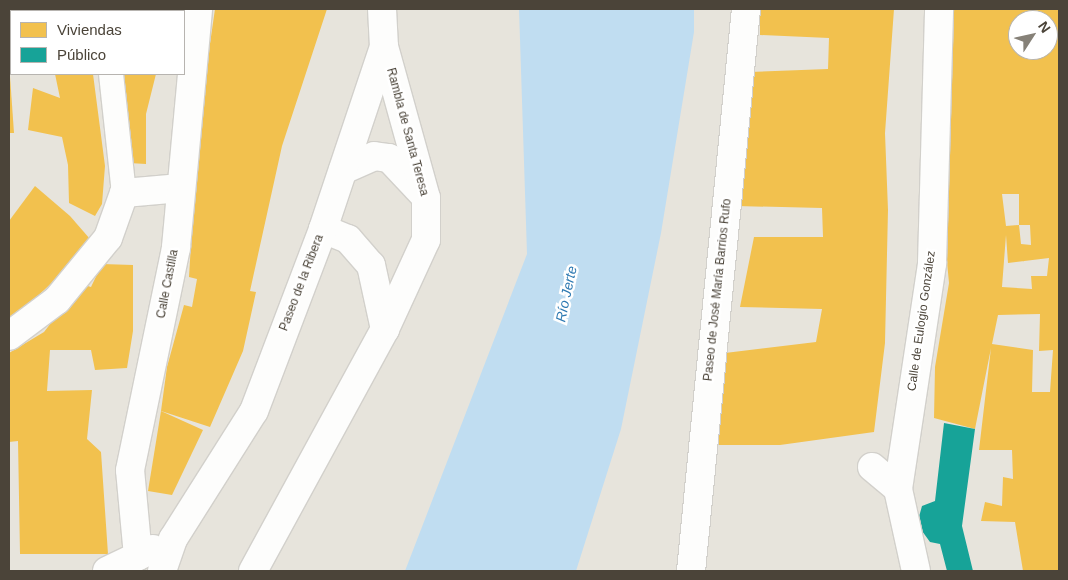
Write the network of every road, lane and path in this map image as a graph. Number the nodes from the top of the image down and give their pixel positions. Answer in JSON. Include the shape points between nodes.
{"nodes":[{"id":1,"x":198,"y":9,"type":"edge"},
{"id":2,"x":382,"y":9,"type":"edge"},
{"id":3,"x":746,"y":9,"type":"edge"},
{"id":4,"x":939,"y":9,"type":"edge"},
{"id":5,"x":384,"y":47,"type":"junction"},
{"id":6,"x":111,"y":75,"type":"edge"},
{"id":7,"x":343,"y":170,"type":"junction"},
{"id":8,"x":181,"y":188,"type":"junction"},
{"id":9,"x":124,"y":193,"type":"junction"},
{"id":10,"x":426,"y":198,"type":"junction"},
{"id":11,"x":323,"y":229,"type":"junction"},
{"id":12,"x":384,"y":329,"type":"junction"},
{"id":13,"x":9,"y":336,"type":"edge"},
{"id":14,"x":872,"y":467,"type":"dead end"},
{"id":15,"x":898,"y":489,"type":"junction"},
{"id":16,"x":173,"y":539,"type":"junction"},
{"id":17,"x":138,"y":556,"type":"junction"},
{"id":18,"x":108,"y":571,"type":"edge"},
{"id":19,"x":162,"y":571,"type":"edge"},
{"id":20,"x":253,"y":571,"type":"edge"},
{"id":21,"x":691,"y":571,"type":"edge"},
{"id":22,"x":916,"y":571,"type":"edge"}],
"edges":[{"from":1,"to":8,"type":"street","name":"Calle Castilla"},
{"from":2,"to":5,"type":"street","name":"Paseo de la Ribera"},
{"from":3,"to":21,"type":"street","name":"Paseo de José María Barrios Rufo"},
{"from":4,"to":15,"type":"street","name":"Calle de Eulogio González","via":[[932,262]]},
{"from":5,"to":7,"type":"street","name":"Paseo de la Ribera"},
{"from":5,"to":10,"type":"street","name":"Rambla de Santa Teresa"},
{"from":6,"to":9,"type":"lane"},
{"from":7,"to":10,"type":"street","via":[[374,156],[389,158]]},
{"from":7,"to":11,"type":"street","name":"Paseo de la Ribera"},
{"from":8,"to":9,"type":"street"},
{"from":8,"to":17,"type":"street","name":"Calle Castilla","via":[[176,247],[130,470]]},
{"from":9,"to":13,"type":"street","via":[[102,245],[57,300]]},
{"from":10,"to":12,"type":"street","name":"Rambla de Santa Teresa","via":[[426,240]]},
{"from":11,"to":12,"type":"street","via":[[348,239],[371,265]]},
{"from":11,"to":16,"type":"street","name":"Paseo de la Ribera","via":[[254,410]]},
{"from":12,"to":20,"type":"street"},
{"from":14,"to":15,"type":"street"},
{"from":15,"to":22,"type":"street","name":"Calle de Eulogio González"},
{"from":16,"to":17,"type":"street"},
{"from":16,"to":19,"type":"street","name":"Paseo de la Ribera"},
{"from":17,"to":18,"type":"street"}]}
